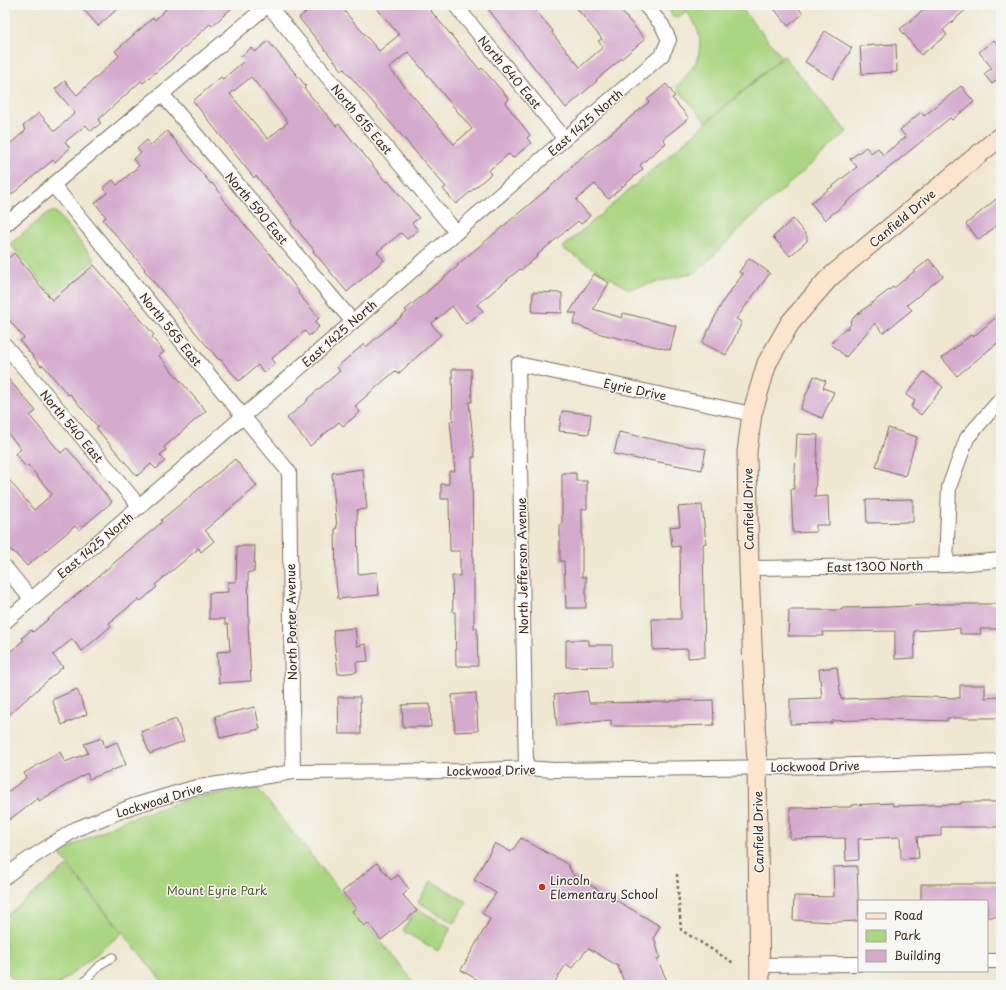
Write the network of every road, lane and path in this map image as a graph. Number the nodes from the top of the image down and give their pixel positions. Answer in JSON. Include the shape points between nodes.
{"nodes":[{"id":1,"x":268,"y":5,"type":"edge"},
{"id":2,"x":455,"y":5,"type":"edge"},
{"id":3,"x":645,"y":5,"type":"edge"},
{"id":4,"x":162,"y":94,"type":"junction"},
{"id":5,"x":1001,"y":136,"type":"edge"},
{"id":6,"x":565,"y":138,"type":"junction"},
{"id":7,"x":53,"y":185,"type":"junction"},
{"id":8,"x":5,"y":225,"type":"edge"},
{"id":9,"x":456,"y":232,"type":"junction"},
{"id":10,"x":353,"y":322,"type":"junction"},
{"id":11,"x":5,"y":345,"type":"edge"},
{"id":12,"x":518,"y":364,"type":"joint"},
{"id":13,"x":1001,"y":399,"type":"edge"},
{"id":14,"x":752,"y":414,"type":"junction"},
{"id":15,"x":243,"y":416,"type":"junction"},
{"id":16,"x":289,"y":472,"type":"joint"},
{"id":17,"x":140,"y":507,"type":"junction"},
{"id":18,"x":1001,"y":560,"type":"edge"},
{"id":19,"x":946,"y":565,"type":"junction"},
{"id":20,"x":5,"y":567,"type":"edge"},
{"id":21,"x":749,"y":568,"type":"junction"},
{"id":22,"x":32,"y":599,"type":"junction"},
{"id":23,"x":5,"y":622,"type":"edge"},
{"id":24,"x":1001,"y":761,"type":"edge"},
{"id":25,"x":526,"y":768,"type":"junction"},
{"id":26,"x":757,"y":768,"type":"junction"},
{"id":27,"x":294,"y":772,"type":"junction"},
{"id":28,"x":677,"y":874,"type":"dead end"},
{"id":29,"x":5,"y":877,"type":"edge"},
{"id":30,"x":113,"y":957,"type":"dead end"},
{"id":31,"x":988,"y":961,"type":"edge"},
{"id":32,"x":1001,"y":961,"type":"edge"},
{"id":33,"x":735,"y":964,"type":"dead end"},
{"id":34,"x":858,"y":964,"type":"edge"},
{"id":35,"x":760,"y":965,"type":"junction"},
{"id":36,"x":81,"y":985,"type":"edge"},
{"id":37,"x":760,"y":985,"type":"edge"}],
"edges":[{"from":1,"to":4,"type":"street"},
{"from":1,"to":9,"type":"street","name":"North 615 East"},
{"from":2,"to":6,"type":"street","name":"North 640 East"},
{"from":3,"to":6,"type":"street","name":"East 1425 North","via":[[662,25],[669,40],[662,54]]},
{"from":4,"to":7,"type":"street"},
{"from":4,"to":10,"type":"street","name":"North 590 East"},
{"from":5,"to":14,"type":"street","name":"Canfield Drive","via":[[829,278],[790,323],[767,362]]},
{"from":6,"to":9,"type":"street","name":"East 1425 North"},
{"from":7,"to":8,"type":"street"},
{"from":7,"to":15,"type":"street","name":"North 565 East"},
{"from":9,"to":10,"type":"street","name":"East 1425 North"},
{"from":10,"to":15,"type":"street","name":"East 1425 North"},
{"from":11,"to":17,"type":"street","name":"North 540 East"},
{"from":12,"to":14,"type":"street","name":"Eyrie Drive"},
{"from":12,"to":25,"type":"street","name":"North Jefferson Avenue"},
{"from":13,"to":19,"type":"street","via":[[967,438],[949,487]]},
{"from":14,"to":21,"type":"street","name":"Canfield Drive","via":[[747,452]]},
{"from":15,"to":16,"type":"street","name":"North 565 East"},
{"from":15,"to":17,"type":"street","name":"East 1425 North"},
{"from":16,"to":27,"type":"street","name":"North Porter Avenue"},
{"from":17,"to":22,"type":"street","name":"East 1425 North"},
{"from":18,"to":19,"type":"street","name":"East 1300 North"},
{"from":19,"to":21,"type":"street","name":"East 1300 North"},
{"from":20,"to":22,"type":"street"},
{"from":21,"to":26,"type":"street","name":"Canfield Drive"},
{"from":22,"to":23,"type":"street","name":"East 1425 North"},
{"from":24,"to":26,"type":"street","name":"Lockwood Drive"},
{"from":25,"to":26,"type":"street","name":"Lockwood Drive"},
{"from":25,"to":27,"type":"street","name":"Lockwood Drive"},
{"from":26,"to":35,"type":"street","name":"Canfield Drive"},
{"from":27,"to":29,"type":"street","name":"Lockwood Drive","via":[[193,788],[133,806],[76,829]]},
{"from":28,"to":33,"type":"path","via":[[681,930]]},
{"from":30,"to":36,"type":"lane","via":[[100,965]]},
{"from":31,"to":32,"type":"street"},
{"from":34,"to":35,"type":"street"},
{"from":35,"to":37,"type":"street","name":"Canfield Drive"}]}
